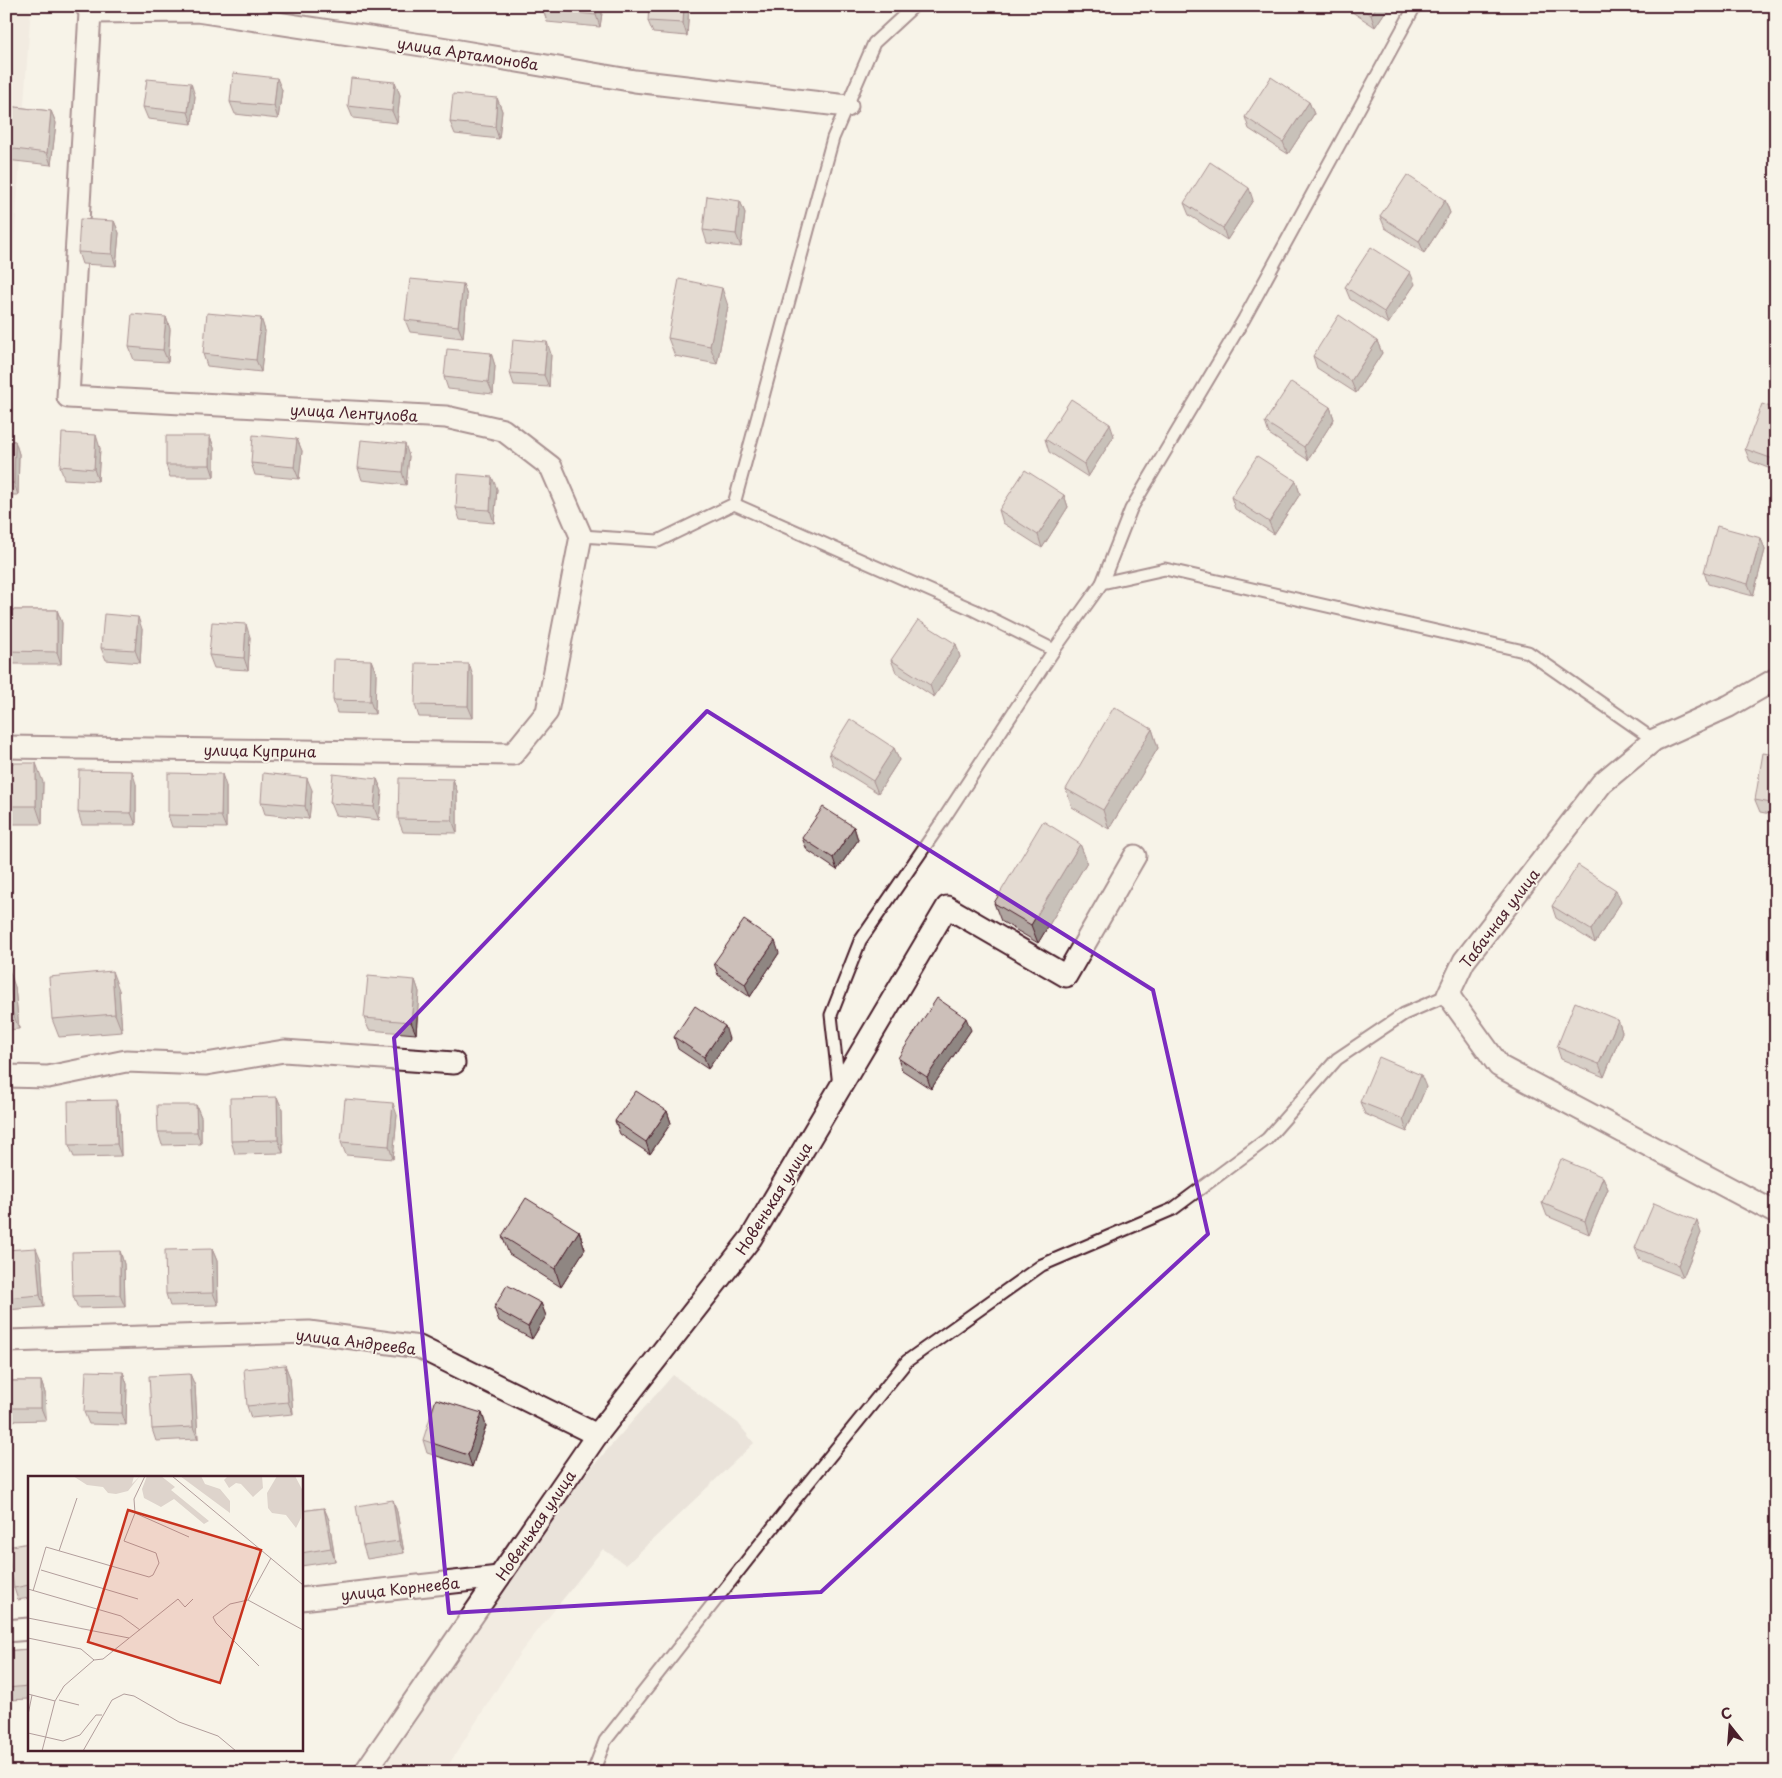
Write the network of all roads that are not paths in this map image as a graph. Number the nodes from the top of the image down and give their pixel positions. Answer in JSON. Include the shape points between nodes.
{"nodes":[{"id":1,"x":914,"y":6,"type":"edge"},
{"id":2,"x":1415,"y":6,"type":"edge"},
{"id":3,"x":88,"y":9,"type":"edge"},
{"id":4,"x":847,"y":106,"type":"junction"},
{"id":5,"x":734,"y":504,"type":"junction"},
{"id":6,"x":581,"y":536,"type":"junction"},
{"id":7,"x":1102,"y":584,"type":"junction"},
{"id":8,"x":1054,"y":650,"type":"junction"},
{"id":9,"x":1776,"y":679,"type":"edge"},
{"id":10,"x":1654,"y":740,"type":"junction"},
{"id":11,"x":6,"y":747,"type":"edge"},
{"id":12,"x":1135,"y":856,"type":"dead end"},
{"id":13,"x":1448,"y":995,"type":"junction"},
{"id":14,"x":454,"y":1063,"type":"dead end"},
{"id":15,"x":6,"y":1076,"type":"edge"},
{"id":16,"x":840,"y":1088,"type":"junction"},
{"id":17,"x":1776,"y":1213,"type":"edge"},
{"id":18,"x":6,"y":1341,"type":"edge"},
{"id":19,"x":597,"y":1435,"type":"junction"},
{"id":20,"x":499,"y":1577,"type":"junction"},
{"id":21,"x":302,"y":1599,"type":"edge"},
{"id":22,"x":28,"y":1629,"type":"edge"},
{"id":23,"x":6,"y":1631,"type":"edge"},
{"id":24,"x":365,"y":1772,"type":"edge"},
{"id":25,"x":593,"y":1772,"type":"edge"}],
"edges":[{"from":1,"to":4,"type":"lane","via":[[874,43]]},
{"from":2,"to":7,"type":"lane","via":[[1244,319],[1131,509]]},
{"from":3,"to":4,"type":"street","name":"улица Артамонова","via":[[197,11],[635,81]]},
{"from":3,"to":6,"type":"street","name":"улица Лентулова","via":[[68,397],[446,417],[503,430],[551,467]]},
{"from":4,"to":5,"type":"lane","via":[[833,138]]},
{"from":5,"to":6,"type":"lane","via":[[658,541]]},
{"from":5,"to":8,"type":"lane","via":[[974,610]]},
{"from":6,"to":11,"type":"street","name":"улица Куприна","via":[[547,712],[514,754]]},
{"from":7,"to":8,"type":"lane"},
{"from":7,"to":10,"type":"lane","via":[[1165,569],[1528,652]]},
{"from":8,"to":16,"type":"lane","via":[[942,823],[860,941],[830,1015]]},
{"from":9,"to":10,"type":"street","name":"Табачная улица","via":[[1729,706]]},
{"from":10,"to":13,"type":"street","name":"Табачная улица","via":[[1602,782],[1464,961]]},
{"from":12,"to":16,"type":"street","name":"Новенькая улица","via":[[1066,976],[947,907]]},
{"from":13,"to":17,"type":"street","via":[[1499,1066]]},
{"from":13,"to":25,"type":"lane","via":[[1404,1014],[1337,1059],[1267,1139],[1173,1210],[1042,1266],[907,1361],[605,1741]]},
{"from":14,"to":15,"type":"street","via":[[284,1051],[206,1064],[126,1061],[48,1077]]},
{"from":16,"to":19,"type":"street","name":"Новенькая улица","via":[[751,1238]]},
{"from":18,"to":19,"type":"street","name":"улица Андреева","via":[[309,1332],[419,1346]]},
{"from":19,"to":20,"type":"street","name":"Новенькая улица"},
{"from":20,"to":21,"type":"street","name":"улица Корнеева"},
{"from":20,"to":24,"type":"street","name":"Новенькая улица"},
{"from":22,"to":23,"type":"street"}]}
